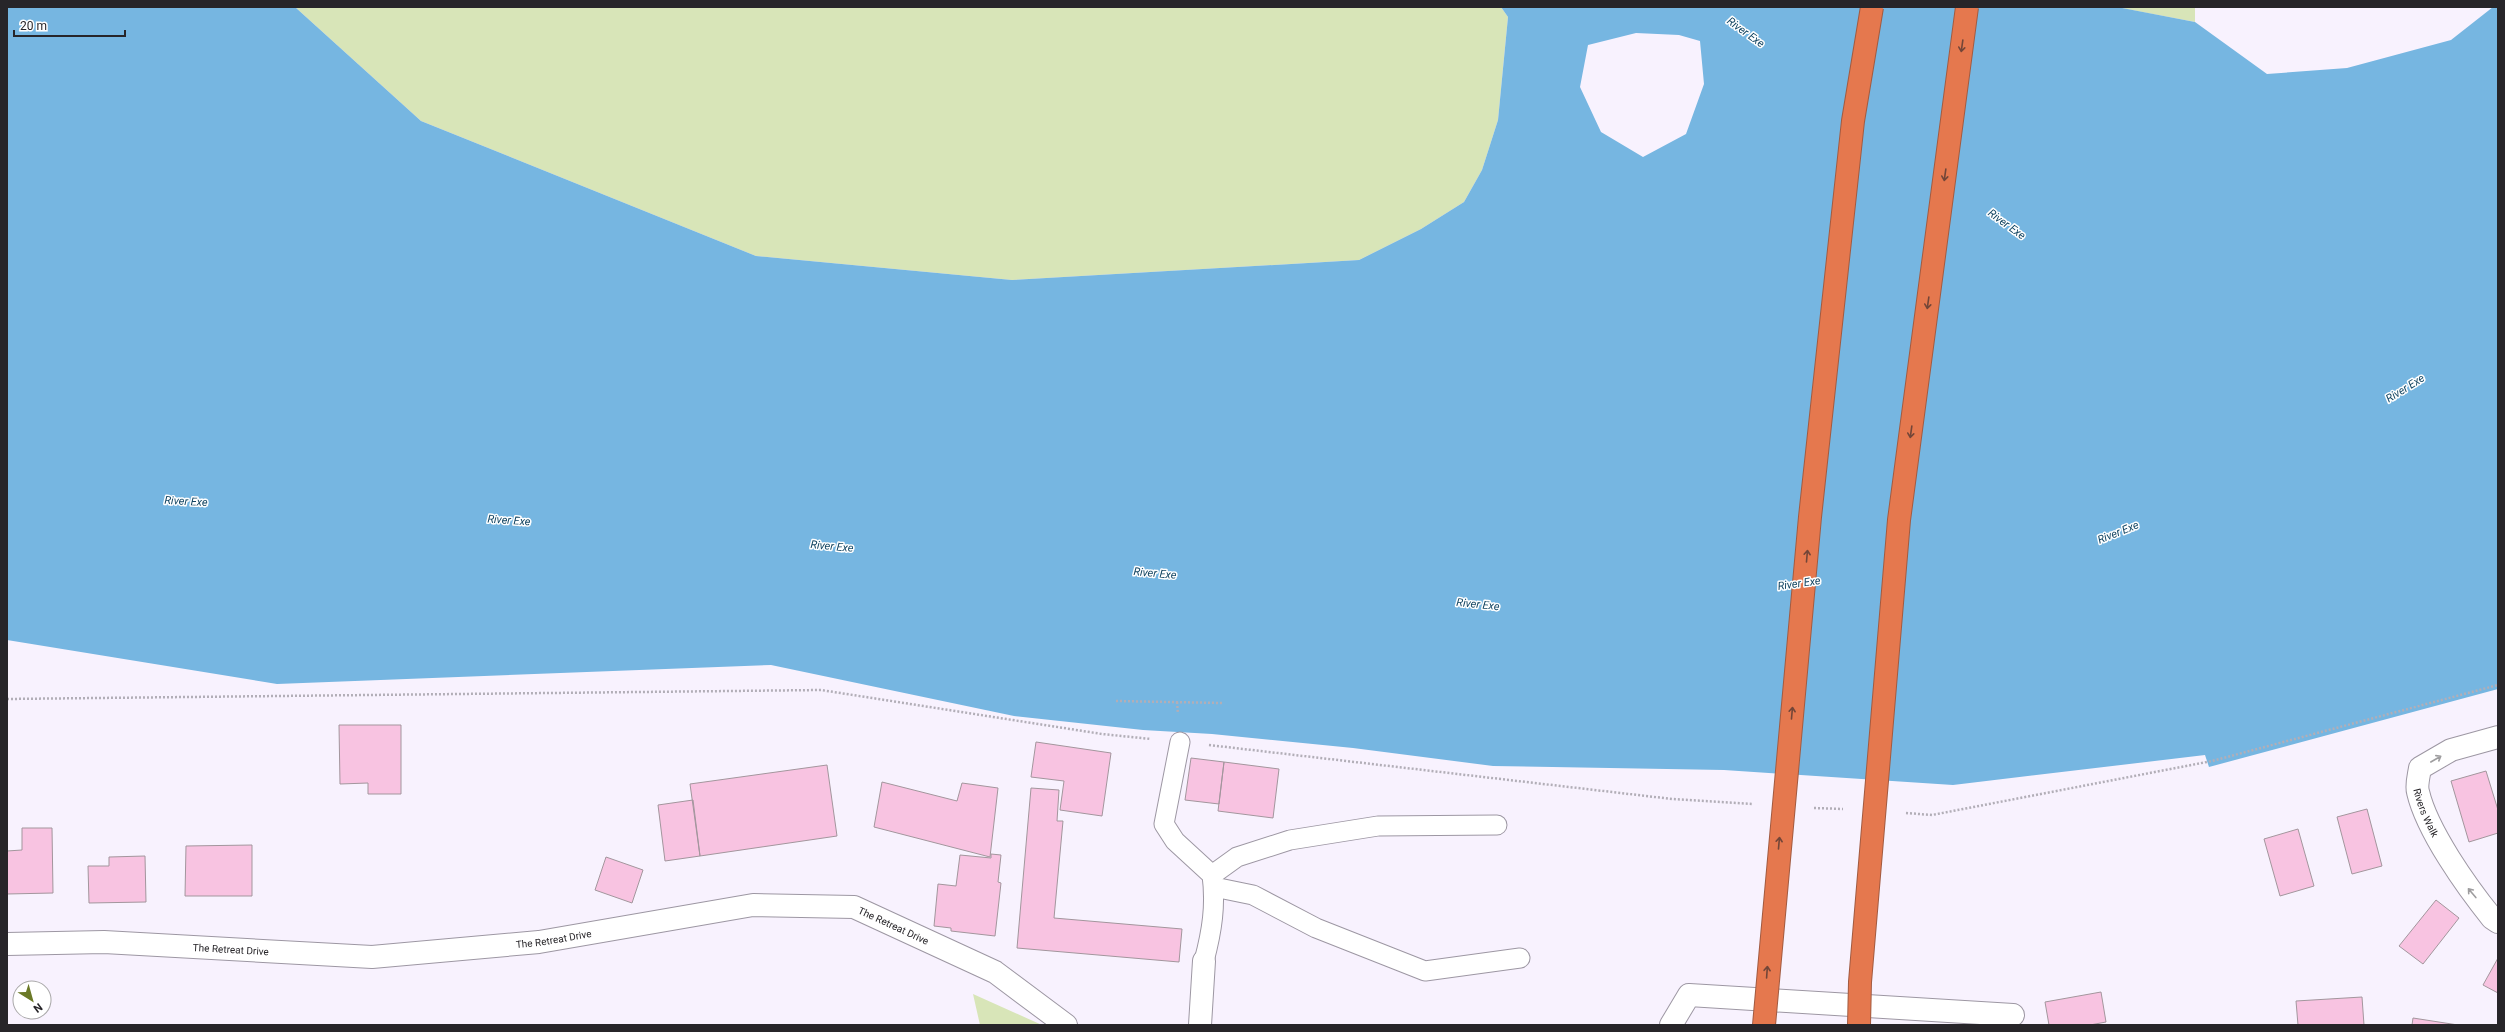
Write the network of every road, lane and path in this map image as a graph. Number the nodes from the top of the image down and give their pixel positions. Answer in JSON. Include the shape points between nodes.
{"nodes":[{"id":1,"x":1872,"y":7,"type":"edge"},
{"id":2,"x":1967,"y":7,"type":"edge"},
{"id":3,"x":2498,"y":685,"type":"edge"},
{"id":4,"x":7,"y":700,"type":"edge"},
{"id":5,"x":1116,"y":701,"type":"dead end"},
{"id":6,"x":1222,"y":703,"type":"dead end"},
{"id":7,"x":2498,"y":737,"type":"edge"},
{"id":8,"x":1180,"y":742,"type":"junction"},
{"id":9,"x":1758,"y":804,"type":"dead end"},
{"id":10,"x":1806,"y":807,"type":"dead end"},
{"id":11,"x":1845,"y":810,"type":"dead end"},
{"id":12,"x":1900,"y":813,"type":"dead end"},
{"id":13,"x":1497,"y":825,"type":"dead end"},
{"id":14,"x":1213,"y":881,"type":"junction"},
{"id":15,"x":2498,"y":922,"type":"edge"},
{"id":16,"x":7,"y":944,"type":"edge"},
{"id":17,"x":1520,"y":958,"type":"dead end"},
{"id":18,"x":1204,"y":961,"type":"joint"},
{"id":19,"x":2013,"y":1015,"type":"dead end"},
{"id":20,"x":1066,"y":1025,"type":"edge"},
{"id":21,"x":1200,"y":1025,"type":"edge"},
{"id":22,"x":1671,"y":1025,"type":"edge"},
{"id":23,"x":1764,"y":1025,"type":"edge"},
{"id":24,"x":1859,"y":1025,"type":"edge"}],
"edges":[{"from":23,"to":1,"type":"highway","one_way":true,"bridge":true,"via":[[1810,517],[1853,121]]},
{"from":2,"to":24,"type":"highway","one_way":true,"bridge":true,"via":[[1899,520],[1860,982]]},
{"from":3,"to":12,"type":"path","via":[[2212,761],[1932,815]]},
{"from":4,"to":8,"type":"path","via":[[821,690],[1102,734]]},
{"from":5,"to":6,"type":"path"},
{"from":15,"to":7,"type":"street","name":"Rivers Walk","one_way":true,"via":[[2466,886],[2432,827],[2417,791],[2420,768],[2451,750]]},
{"from":8,"to":9,"type":"path","via":[[1672,799]]},
{"from":8,"to":14,"type":"lane","via":[[1164,824],[1175,841]]},
{"from":10,"to":11,"type":"path"},
{"from":13,"to":14,"type":"lane","via":[[1378,826],[1290,840],[1237,857]]},
{"from":14,"to":17,"type":"lane","via":[[1253,895],[1316,928],[1426,971]]},
{"from":14,"to":18,"type":"lane","via":[[1213,929]]},
{"from":16,"to":20,"type":"street","name":"The Retreat Drive","via":[[104,942],[372,957],[539,942],[753,905],[854,907],[995,972]]},
{"from":18,"to":21,"type":"street"},
{"from":19,"to":22,"type":"street","via":[[1689,995]]}]}
